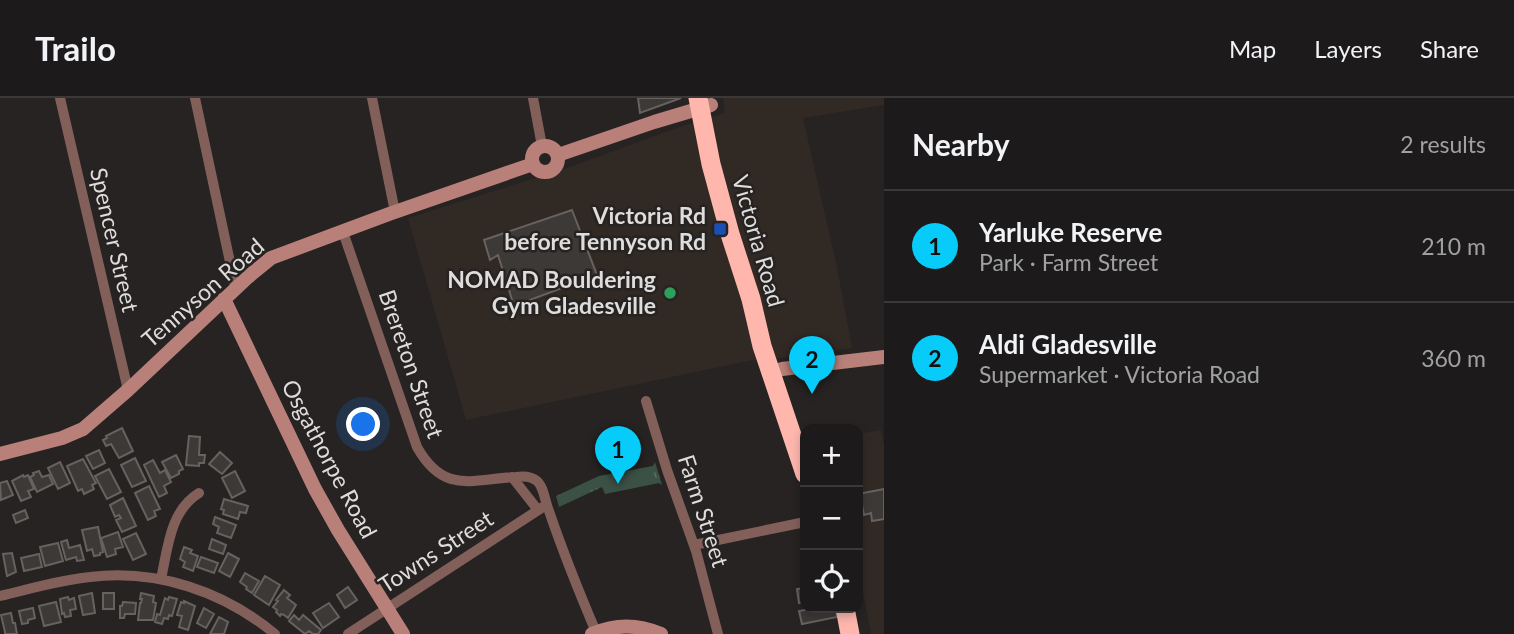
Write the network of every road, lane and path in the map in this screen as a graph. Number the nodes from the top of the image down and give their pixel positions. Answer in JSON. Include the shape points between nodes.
{"nodes":[{"id":1,"x":60,"y":98,"type":"edge"},
{"id":2,"x":195,"y":98,"type":"edge"},
{"id":3,"x":372,"y":98,"type":"edge"},
{"id":4,"x":533,"y":98,"type":"edge"},
{"id":5,"x":705,"y":102,"type":"edge"},
{"id":6,"x":542,"y":146,"type":"junction"},
{"id":7,"x":558,"y":155,"type":"junction"},
{"id":8,"x":533,"y":164,"type":"junction"},
{"id":9,"x":396,"y":212,"type":"junction"},
{"id":10,"x":343,"y":232,"type":"junction"},
{"id":11,"x":230,"y":295,"type":"junction"},
{"id":12,"x":884,"y":357,"type":"edge"},
{"id":13,"x":777,"y":370,"type":"junction"},
{"id":14,"x":128,"y":390,"type":"junction"},
{"id":15,"x":646,"y":401,"type":"dead end"},
{"id":16,"x":800,"y":425,"type":"edge"},
{"id":17,"x":0,"y":454,"type":"edge"},
{"id":18,"x":800,"y":455,"type":"edge"},
{"id":19,"x":512,"y":477,"type":"junction"},
{"id":20,"x":199,"y":493,"type":"dead end"},
{"id":21,"x":542,"y":508,"type":"junction"},
{"id":22,"x":800,"y":523,"type":"edge"},
{"id":23,"x":694,"y":545,"type":"junction"},
{"id":24,"x":161,"y":579,"type":"junction"},
{"id":25,"x":0,"y":596,"type":"edge"},
{"id":26,"x":388,"y":609,"type":"junction"},
{"id":27,"x":846,"y":613,"type":"edge"},
{"id":28,"x":854,"y":613,"type":"edge"},
{"id":29,"x":594,"y":633,"type":"edge"},
{"id":30,"x":275,"y":634,"type":"edge"},
{"id":31,"x":348,"y":634,"type":"edge"},
{"id":32,"x":403,"y":634,"type":"edge"},
{"id":33,"x":661,"y":634,"type":"edge"},
{"id":34,"x":718,"y":634,"type":"edge"},
{"id":35,"x":850,"y":634,"type":"edge"},
{"id":36,"x":858,"y":634,"type":"edge"}],
"edges":[{"from":1,"to":14,"type":"street","name":"Spencer Street"},
{"from":2,"to":11,"type":"street"},
{"from":3,"to":9,"type":"street"},
{"from":4,"to":6,"type":"street"},
{"from":5,"to":7,"type":"street"},
{"from":5,"to":13,"type":"highway","name":"Victoria Road","via":[[712,164],[730,234],[762,346]]},
{"from":6,"to":7,"type":"street"},
{"from":6,"to":8,"type":"street","via":[[535,151]]},
{"from":7,"to":8,"type":"street","via":[[553,170],[543,172]]},
{"from":8,"to":9,"type":"street","name":"Tennyson Road"},
{"from":9,"to":10,"type":"street","name":"Tennyson Road"},
{"from":10,"to":11,"type":"street","name":"Tennyson Road","via":[[271,258]]},
{"from":10,"to":19,"type":"street","name":"Brereton Street","via":[[421,454],[433,468],[458,481]]},
{"from":11,"to":14,"type":"street","name":"Tennyson Road"},
{"from":11,"to":26,"type":"street","name":"Osgathorpe Road","via":[[315,489]]},
{"from":12,"to":13,"type":"street"},
{"from":13,"to":16,"type":"highway","name":"Victoria Road"},
{"from":13,"to":18,"type":"highway","name":"Victoria Road"},
{"from":14,"to":17,"type":"street","name":"Tennyson Road","via":[[72,435]]},
{"from":15,"to":23,"type":"street","name":"Farm Street"},
{"from":19,"to":21,"type":"street","name":"Brereton Street"},
{"from":19,"to":21,"type":"street","name":"Brereton Street","via":[[529,477],[541,485]]},
{"from":20,"to":24,"type":"street","via":[[175,519]]},
{"from":21,"to":26,"type":"street","name":"Towns Street"},
{"from":21,"to":29,"type":"street","name":"Brereton Street"},
{"from":22,"to":23,"type":"street"},
{"from":23,"to":34,"type":"street","name":"Farm Street"},
{"from":24,"to":25,"type":"street","via":[[88,577]]},
{"from":24,"to":30,"type":"street","via":[[223,600]]},
{"from":26,"to":31,"type":"street","name":"Towns Street"},
{"from":26,"to":32,"type":"street","name":"Osgathorpe Road"},
{"from":27,"to":35,"type":"highway"},
{"from":28,"to":36,"type":"highway"},
{"from":29,"to":33,"type":"street","via":[[629,626]]}]}
